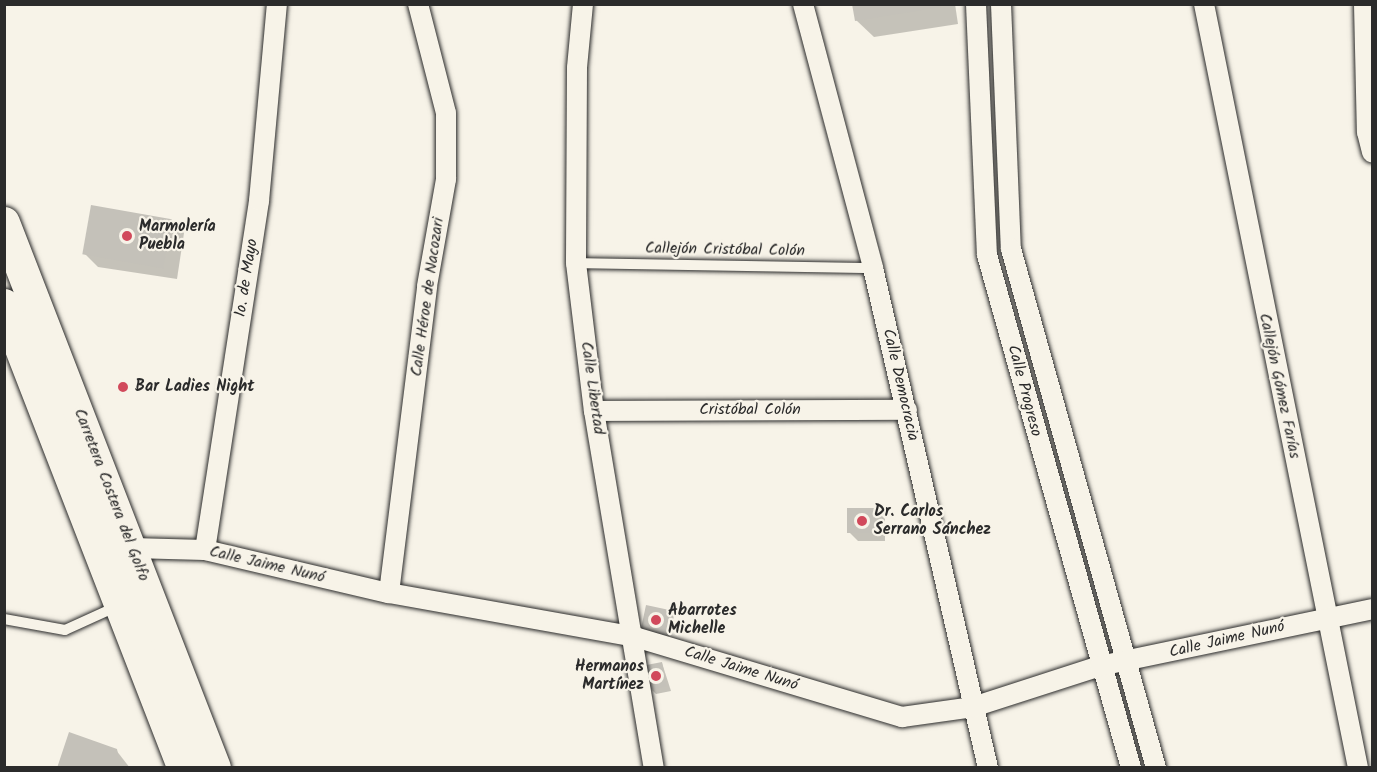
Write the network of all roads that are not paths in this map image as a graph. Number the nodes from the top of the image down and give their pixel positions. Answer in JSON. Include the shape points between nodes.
{"nodes":[{"id":1,"x":278,"y":4,"type":"edge"},
{"id":2,"x":418,"y":4,"type":"edge"},
{"id":3,"x":583,"y":4,"type":"edge"},
{"id":4,"x":803,"y":4,"type":"edge"},
{"id":5,"x":976,"y":4,"type":"edge"},
{"id":6,"x":1001,"y":4,"type":"edge"},
{"id":7,"x":1204,"y":4,"type":"edge"},
{"id":8,"x":1364,"y":4,"type":"edge"},
{"id":9,"x":1372,"y":152,"type":"edge"},
{"id":10,"x":4,"y":224,"type":"edge"},
{"id":11,"x":1011,"y":249,"type":"junction"},
{"id":12,"x":987,"y":255,"type":"junction"},
{"id":13,"x":576,"y":263,"type":"junction"},
{"id":14,"x":873,"y":268,"type":"junction"},
{"id":15,"x":4,"y":305,"type":"edge"},
{"id":16,"x":907,"y":410,"type":"junction"},
{"id":17,"x":594,"y":411,"type":"junction"},
{"id":18,"x":205,"y":550,"type":"junction"},
{"id":19,"x":118,"y":554,"type":"junction"},
{"id":20,"x":389,"y":592,"type":"junction"},
{"id":21,"x":121,"y":604,"type":"junction"},
{"id":22,"x":1372,"y":609,"type":"edge"},
{"id":23,"x":1330,"y":615,"type":"junction"},
{"id":24,"x":4,"y":619,"type":"edge"},
{"id":25,"x":635,"y":637,"type":"junction"},
{"id":26,"x":1124,"y":664,"type":"junction"},
{"id":27,"x":1100,"y":666,"type":"junction"},
{"id":28,"x":973,"y":707,"type":"junction"},
{"id":29,"x":184,"y":768,"type":"edge"},
{"id":30,"x":215,"y":768,"type":"edge"},
{"id":31,"x":654,"y":768,"type":"edge"},
{"id":32,"x":988,"y":768,"type":"edge"},
{"id":33,"x":1131,"y":768,"type":"edge"},
{"id":34,"x":1156,"y":768,"type":"edge"},
{"id":35,"x":1358,"y":768,"type":"edge"}],
"edges":[{"from":1,"to":18,"type":"street","name":"1o. de Mayo","via":[[259,201]]},
{"from":2,"to":20,"type":"street","name":"Calle Héroe de Nacozari","via":[[446,113],[446,179],[427,286]]},
{"from":3,"to":13,"type":"street","name":"Calle Libertad","via":[[577,68]]},
{"from":4,"to":14,"type":"street","name":"Calle Democracia"},
{"from":5,"to":12,"type":"street","name":"Calle Progreso"},
{"from":6,"to":11,"type":"street","name":"Calle Progreso"},
{"from":7,"to":23,"type":"street","name":"Callejón Gómez Farías","via":[[1271,355]]},
{"from":8,"to":9,"type":"street","via":[[1367,132]]},
{"from":10,"to":19,"type":"main road","name":"Carretera Costera del Golfo"},
{"from":11,"to":12,"type":"street"},
{"from":11,"to":26,"type":"street","name":"Calle Progreso"},
{"from":12,"to":27,"type":"street","name":"Calle Progreso"},
{"from":13,"to":14,"type":"lane","name":"Callejón Cristóbal Colón"},
{"from":13,"to":17,"type":"street","name":"Calle Libertad"},
{"from":14,"to":16,"type":"street","name":"Calle Democracia"},
{"from":15,"to":19,"type":"main road","name":"Carretera Costera del Golfo"},
{"from":16,"to":17,"type":"street","name":"Cristóbal Colón"},
{"from":16,"to":28,"type":"street","name":"Calle Democracia"},
{"from":17,"to":25,"type":"street","name":"Calle Libertad"},
{"from":18,"to":19,"type":"street","name":"Calle Jaime Nunó"},
{"from":18,"to":20,"type":"street","name":"Calle Jaime Nunó"},
{"from":19,"to":21,"type":"main road","name":"Carretera Costera del Golfo"},
{"from":19,"to":30,"type":"main road","name":"Carretera Costera del Golfo"},
{"from":20,"to":25,"type":"street","name":"Calle Jaime Nunó"},
{"from":21,"to":24,"type":"lane","via":[[65,630]]},
{"from":21,"to":29,"type":"main road","name":"Carretera Costera del Golfo"},
{"from":22,"to":23,"type":"street","name":"Calle Jaime Nunó"},
{"from":23,"to":26,"type":"street","name":"Calle Jaime Nunó"},
{"from":23,"to":35,"type":"street","name":"Callejón Gómez Farías"},
{"from":25,"to":28,"type":"street","name":"Calle Jaime Nunó","via":[[902,717]]},
{"from":25,"to":31,"type":"street","name":"Calle Libertad"},
{"from":26,"to":27,"type":"street","name":"Calle Jaime Nunó"},
{"from":26,"to":34,"type":"street","name":"Calle Progreso"},
{"from":27,"to":28,"type":"street","name":"Calle Jaime Nunó"},
{"from":27,"to":33,"type":"street","name":"Calle Progreso"},
{"from":28,"to":32,"type":"street","name":"Calle Democracia"}]}
